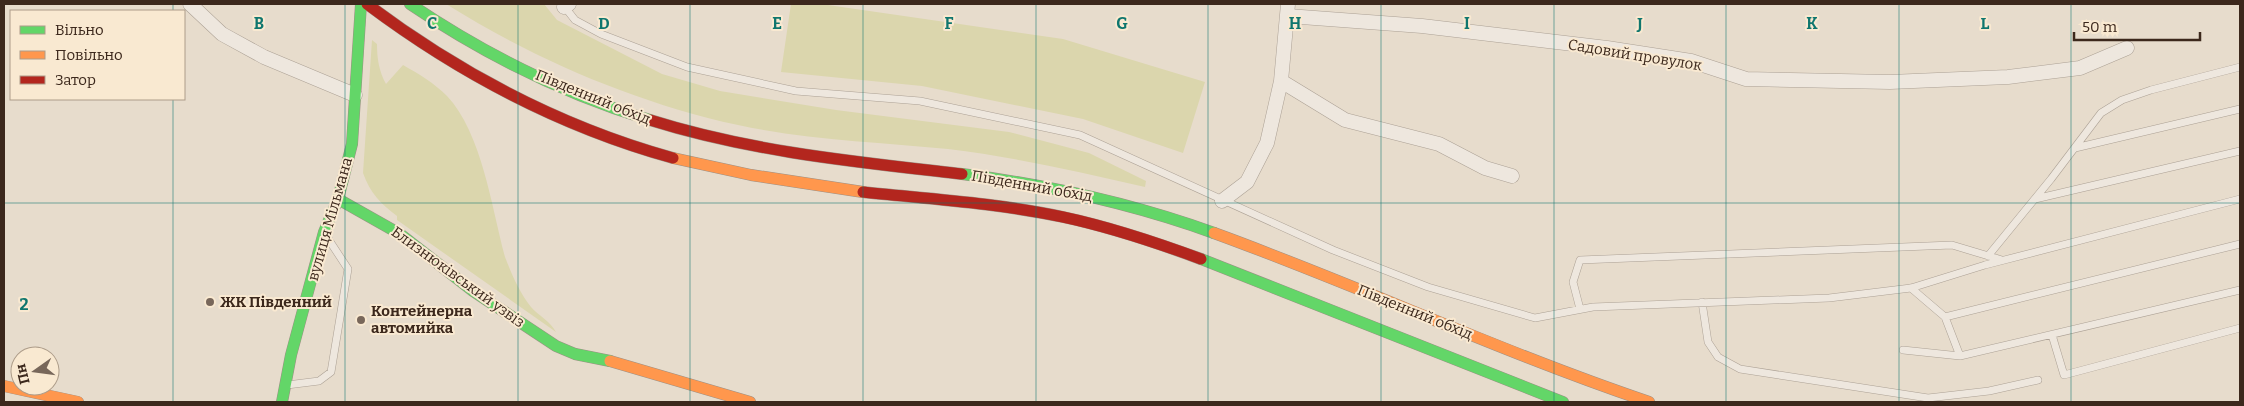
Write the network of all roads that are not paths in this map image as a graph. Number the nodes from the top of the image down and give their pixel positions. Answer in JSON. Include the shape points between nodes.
{"nodes":[{"id":1,"x":190,"y":4,"type":"edge"},
{"id":2,"x":361,"y":4,"type":"edge"},
{"id":3,"x":366,"y":4,"type":"edge"},
{"id":4,"x":412,"y":5,"type":"edge"},
{"id":5,"x":566,"y":5,"type":"edge"},
{"id":6,"x":1288,"y":10,"type":"edge"},
{"id":7,"x":2127,"y":48,"type":"dead end"},
{"id":8,"x":2240,"y":67,"type":"edge"},
{"id":9,"x":1281,"y":81,"type":"junction"},
{"id":10,"x":355,"y":95,"type":"junction"},
{"id":11,"x":2240,"y":109,"type":"edge"},
{"id":12,"x":2075,"y":148,"type":"junction"},
{"id":13,"x":2240,"y":151,"type":"edge"},
{"id":14,"x":1512,"y":176,"type":"dead end"},
{"id":15,"x":338,"y":199,"type":"junction"},
{"id":16,"x":2035,"y":199,"type":"junction"},
{"id":17,"x":2240,"y":199,"type":"edge"},
{"id":18,"x":1222,"y":201,"type":"junction"},
{"id":19,"x":324,"y":232,"type":"junction"},
{"id":20,"x":2240,"y":244,"type":"edge"},
{"id":21,"x":1988,"y":256,"type":"junction"},
{"id":22,"x":2003,"y":260,"type":"junction"},
{"id":23,"x":1911,"y":288,"type":"junction"},
{"id":24,"x":2240,"y":290,"type":"edge"},
{"id":25,"x":1702,"y":302,"type":"junction"},
{"id":26,"x":1580,"y":308,"type":"junction"},
{"id":27,"x":1945,"y":317,"type":"junction"},
{"id":28,"x":2240,"y":328,"type":"edge"},
{"id":29,"x":2052,"y":334,"type":"junction"},
{"id":30,"x":1903,"y":350,"type":"dead end"},
{"id":31,"x":1960,"y":356,"type":"junction"},
{"id":32,"x":2038,"y":380,"type":"dead end"},
{"id":33,"x":285,"y":385,"type":"junction"},
{"id":34,"x":4,"y":386,"type":"edge"},
{"id":35,"x":78,"y":402,"type":"edge"},
{"id":36,"x":282,"y":402,"type":"edge"},
{"id":37,"x":750,"y":402,"type":"edge"},
{"id":38,"x":1563,"y":402,"type":"edge"},
{"id":39,"x":1649,"y":402,"type":"edge"}],
"edges":[{"from":1,"to":10,"type":"street","via":[[222,34],[264,57]]},
{"from":2,"to":10,"type":"main road","name":"вулиця Мільмана"},
{"from":3,"to":38,"type":"main road","name":"Південний обхід","via":[[470,72],[548,112],[638,147],[690,163],[752,175],[851,190],[952,200],[1087,222],[1216,264]]},
{"from":4,"to":39,"type":"main road","name":"Південний обхід","via":[[518,67],[631,115],[740,144],[857,162],[973,174],[1122,203],[1226,236],[1569,374]]},
{"from":5,"to":18,"type":"lane","via":[[575,20],[601,34],[687,67],[796,91],[920,101],[1080,135]]},
{"from":6,"to":7,"type":"street","name":"Садовий провулок","via":[[1607,48],[1690,61],[1746,79],[1890,82],[2008,77],[2080,68]]},
{"from":6,"to":9,"type":"street"},
{"from":8,"to":12,"type":"lane","via":[[2122,100],[2101,113]]},
{"from":9,"to":14,"type":"street","via":[[1345,120],[1439,144],[1485,168]]},
{"from":9,"to":18,"type":"street","via":[[1267,143],[1247,182]]},
{"from":10,"to":15,"type":"main road","name":"вулиця Мільмана","via":[[352,144]]},
{"from":11,"to":12,"type":"lane"},
{"from":12,"to":16,"type":"lane"},
{"from":13,"to":16,"type":"lane"},
{"from":15,"to":19,"type":"main road","name":"вулиця Мільмана"},
{"from":15,"to":37,"type":"main road","name":"Близнюківський узвіз","via":[[400,234],[473,292],[556,346]]},
{"from":16,"to":21,"type":"lane"},
{"from":17,"to":22,"type":"lane"},
{"from":18,"to":26,"type":"lane","via":[[1428,287],[1535,318]]},
{"from":19,"to":33,"type":"main road","name":"вулиця Мільмана"},
{"from":19,"to":33,"type":"lane","via":[[348,270],[331,372],[319,381]]},
{"from":20,"to":27,"type":"lane"},
{"from":21,"to":22,"type":"lane"},
{"from":21,"to":26,"type":"lane","via":[[1952,245],[1580,260],[1573,282]]},
{"from":22,"to":23,"type":"lane"},
{"from":23,"to":25,"type":"lane","via":[[1829,298]]},
{"from":23,"to":27,"type":"lane"},
{"from":24,"to":29,"type":"lane"},
{"from":25,"to":26,"type":"lane"},
{"from":25,"to":32,"type":"lane","via":[[1708,342],[1718,357],[1740,369],[1928,398]]},
{"from":27,"to":31,"type":"lane"},
{"from":28,"to":29,"type":"lane","via":[[2064,375]]},
{"from":29,"to":31,"type":"lane"},
{"from":30,"to":31,"type":"lane"},
{"from":33,"to":36,"type":"main road","name":"вулиця Мільмана"},
{"from":34,"to":35,"type":"main road"}]}
